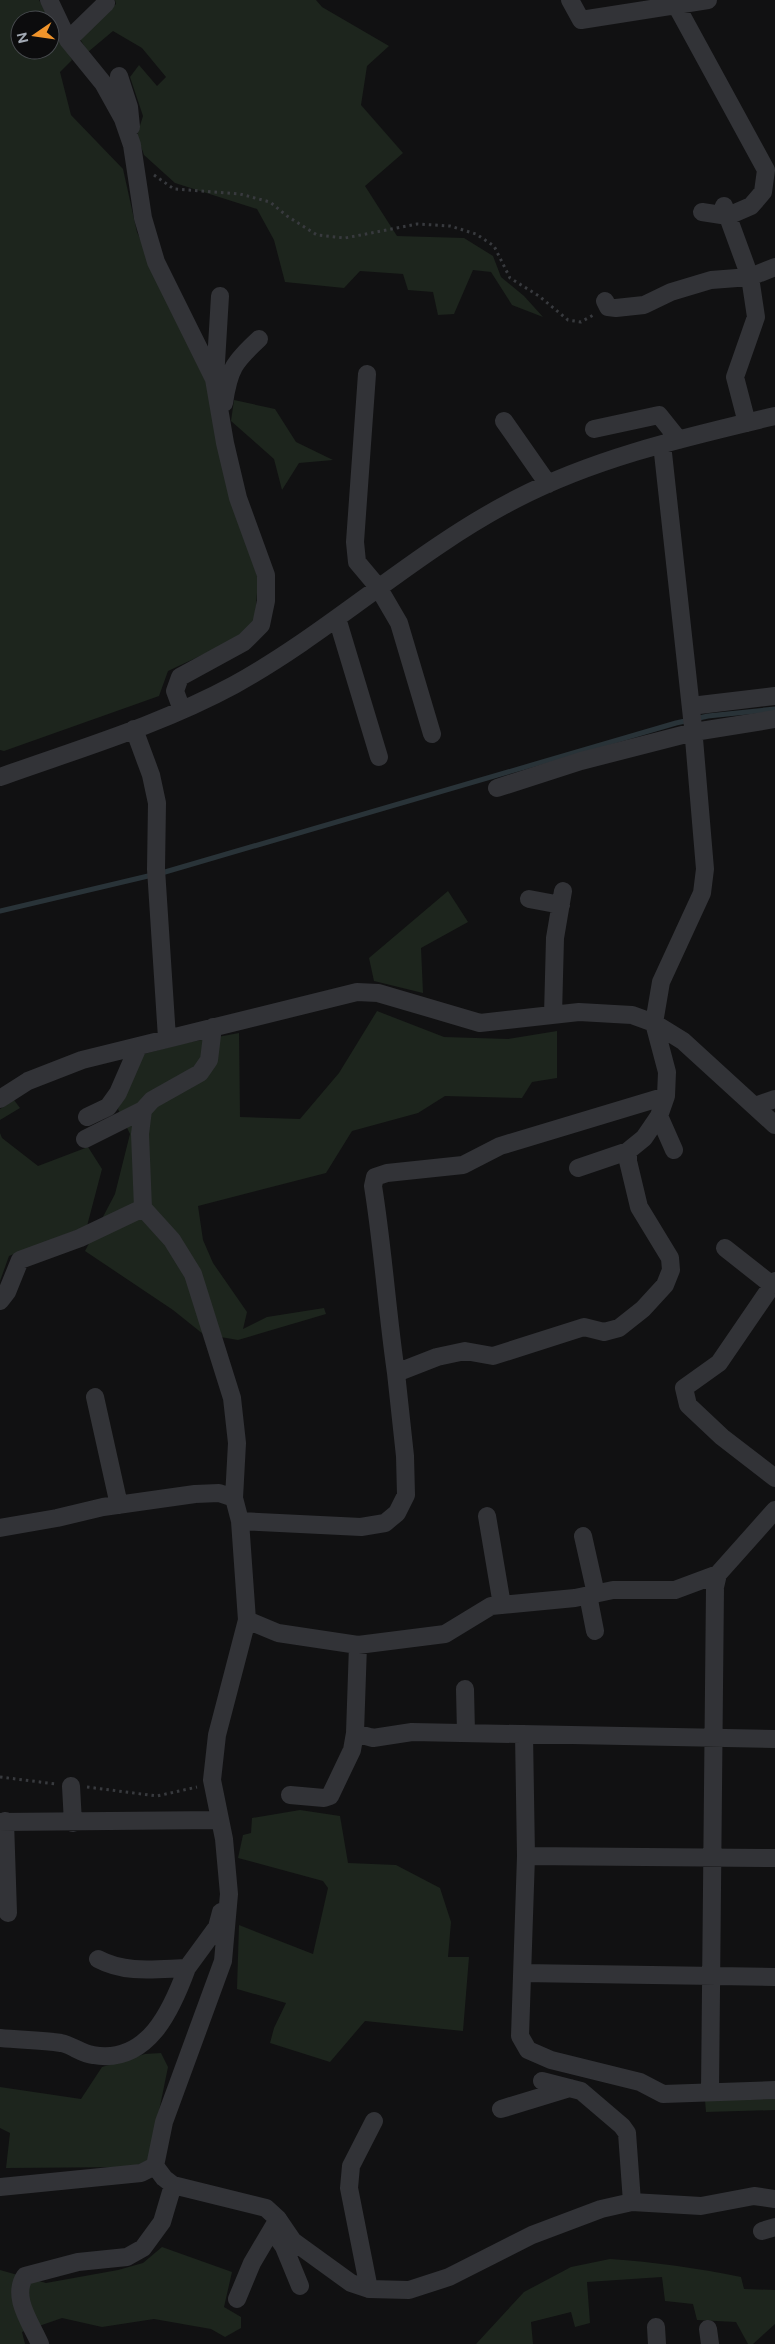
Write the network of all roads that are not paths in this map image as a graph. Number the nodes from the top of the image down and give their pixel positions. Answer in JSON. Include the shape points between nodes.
{"nodes":[{"id":1,"x":49,"y":0,"type":"edge"},
{"id":2,"x":105,"y":0,"type":"edge"},
{"id":3,"x":570,"y":0,"type":"edge"},
{"id":4,"x":708,"y":0,"type":"edge"},
{"id":5,"x":676,"y":5,"type":"junction"},
{"id":6,"x":68,"y":40,"type":"junction"},
{"id":7,"x":119,"y":76,"type":"dead end"},
{"id":8,"x":128,"y":134,"type":"junction"},
{"id":9,"x":726,"y":211,"type":"junction"},
{"id":10,"x":702,"y":212,"type":"dead end"},
{"id":11,"x":775,"y":267,"type":"edge"},
{"id":12,"x":750,"y":277,"type":"junction"},
{"id":13,"x":220,"y":296,"type":"dead end"},
{"id":14,"x":607,"y":304,"type":"road end"},
{"id":15,"x":259,"y":339,"type":"dead end"},
{"id":16,"x":367,"y":374,"type":"dead end"},
{"id":17,"x":214,"y":380,"type":"junction"},
{"id":18,"x":775,"y":416,"type":"edge"},
{"id":19,"x":221,"y":420,"type":"junction"},
{"id":20,"x":504,"y":421,"type":"dead end"},
{"id":21,"x":747,"y":422,"type":"junction"},
{"id":22,"x":594,"y":429,"type":"dead end"},
{"id":23,"x":670,"y":442,"type":"junction"},
{"id":24,"x":548,"y":484,"type":"junction"},
{"id":25,"x":378,"y":587,"type":"junction"},
{"id":26,"x":337,"y":618,"type":"junction"},
{"id":27,"x":775,"y":696,"type":"edge"},
{"id":28,"x":182,"y":710,"type":"junction"},
{"id":29,"x":692,"y":719,"type":"junction"},
{"id":30,"x":775,"y":719,"type":"edge"},
{"id":31,"x":134,"y":729,"type":"junction"},
{"id":32,"x":432,"y":734,"type":"dead end"},
{"id":33,"x":379,"y":757,"type":"dead end"},
{"id":34,"x":0,"y":777,"type":"edge"},
{"id":35,"x":497,"y":788,"type":"dead end"},
{"id":36,"x":529,"y":899,"type":"dead end"},
{"id":37,"x":553,"y":1015,"type":"junction"},
{"id":38,"x":654,"y":1023,"type":"junction"},
{"id":39,"x":213,"y":1027,"type":"junction"},
{"id":40,"x":167,"y":1038,"type":"junction"},
{"id":41,"x":138,"y":1047,"type":"junction"},
{"id":42,"x":666,"y":1096,"type":"junction"},
{"id":43,"x":0,"y":1099,"type":"edge"},
{"id":44,"x":775,"y":1099,"type":"edge"},
{"id":45,"x":755,"y":1106,"type":"junction"},
{"id":46,"x":143,"y":1110,"type":"junction"},
{"id":47,"x":659,"y":1116,"type":"junction"},
{"id":48,"x":87,"y":1117,"type":"dead end"},
{"id":49,"x":775,"y":1125,"type":"edge"},
{"id":50,"x":85,"y":1139,"type":"dead end"},
{"id":51,"x":628,"y":1150,"type":"junction"},
{"id":52,"x":674,"y":1150,"type":"dead end"},
{"id":53,"x":578,"y":1168,"type":"dead end"},
{"id":54,"x":143,"y":1208,"type":"junction"},
{"id":55,"x":724,"y":1248,"type":"dead end"},
{"id":56,"x":774,"y":1283,"type":"edge"},
{"id":57,"x":0,"y":1300,"type":"edge"},
{"id":58,"x":396,"y":1373,"type":"junction"},
{"id":59,"x":95,"y":1397,"type":"dead end"},
{"id":60,"x":775,"y":1478,"type":"edge"},
{"id":61,"x":234,"y":1498,"type":"junction"},
{"id":62,"x":118,"y":1504,"type":"junction"},
{"id":63,"x":775,"y":1510,"type":"edge"},
{"id":64,"x":487,"y":1516,"type":"dead end"},
{"id":65,"x":240,"y":1521,"type":"junction"},
{"id":66,"x":0,"y":1528,"type":"edge"},
{"id":67,"x":583,"y":1536,"type":"dead end"},
{"id":68,"x":718,"y":1574,"type":"junction"},
{"id":69,"x":592,"y":1594,"type":"junction"},
{"id":70,"x":502,"y":1605,"type":"junction"},
{"id":71,"x":247,"y":1620,"type":"junction"},
{"id":72,"x":595,"y":1631,"type":"dead end"},
{"id":73,"x":358,"y":1645,"type":"junction"},
{"id":74,"x":465,"y":1689,"type":"dead end"},
{"id":75,"x":355,"y":1733,"type":"junction"},
{"id":76,"x":466,"y":1733,"type":"junction"},
{"id":77,"x":524,"y":1734,"type":"junction"},
{"id":78,"x":714,"y":1738,"type":"junction"},
{"id":79,"x":775,"y":1739,"type":"edge"},
{"id":80,"x":71,"y":1786,"type":"road end"},
{"id":81,"x":290,"y":1795,"type":"dead end"},
{"id":82,"x":219,"y":1820,"type":"junction"},
{"id":83,"x":2,"y":1822,"type":"edge"},
{"id":84,"x":73,"y":1823,"type":"junction"},
{"id":85,"x":526,"y":1856,"type":"junction"},
{"id":86,"x":712,"y":1857,"type":"junction"},
{"id":87,"x":775,"y":1858,"type":"edge"},
{"id":88,"x":229,"y":1894,"type":"junction"},
{"id":89,"x":8,"y":1913,"type":"dead end"},
{"id":90,"x":98,"y":1959,"type":"dead end"},
{"id":91,"x":187,"y":1968,"type":"junction"},
{"id":92,"x":523,"y":1973,"type":"junction"},
{"id":93,"x":711,"y":1976,"type":"junction"},
{"id":94,"x":775,"y":1977,"type":"edge"},
{"id":95,"x":0,"y":2038,"type":"edge"},
{"id":96,"x":542,"y":2081,"type":"dead end"},
{"id":97,"x":570,"y":2088,"type":"junction"},
{"id":98,"x":775,"y":2090,"type":"edge"},
{"id":99,"x":710,"y":2091,"type":"junction"},
{"id":100,"x":501,"y":2109,"type":"dead end"},
{"id":101,"x":374,"y":2121,"type":"dead end"},
{"id":102,"x":155,"y":2166,"type":"junction"},
{"id":103,"x":173,"y":2185,"type":"junction"},
{"id":104,"x":0,"y":2187,"type":"edge"},
{"id":105,"x":775,"y":2199,"type":"edge"},
{"id":106,"x":632,"y":2202,"type":"junction"},
{"id":107,"x":275,"y":2224,"type":"junction"},
{"id":108,"x":300,"y":2286,"type":"dead end"},
{"id":109,"x":369,"y":2289,"type":"junction"},
{"id":110,"x":237,"y":2300,"type":"dead end"},
{"id":111,"x":40,"y":2344,"type":"edge"}],
"edges":[{"from":1,"to":6,"type":"street"},
{"from":2,"to":6,"type":"street","via":[[106,3]]},
{"from":3,"to":5,"type":"street","via":[[582,20]]},
{"from":4,"to":5,"type":"street"},
{"from":5,"to":9,"type":"street","via":[[766,170],[763,192],[751,206]]},
{"from":6,"to":8,"type":"street","via":[[103,83]]},
{"from":7,"to":8,"type":"street","via":[[132,126]]},
{"from":8,"to":17,"type":"street","via":[[143,218],[156,262]]},
{"from":9,"to":10,"type":"street"},
{"from":9,"to":12,"type":"street"},
{"from":11,"to":12,"type":"street"},
{"from":12,"to":14,"type":"street","via":[[711,280],[671,292],[644,305],[616,308]]},
{"from":12,"to":21,"type":"street","via":[[756,317],[735,377]]},
{"from":13,"to":17,"type":"street"},
{"from":15,"to":19,"type":"street","via":[[238,358],[228,377]]},
{"from":16,"to":25,"type":"street","via":[[355,542],[357,562]]},
{"from":17,"to":19,"type":"street"},
{"from":18,"to":21,"type":"street"},
{"from":19,"to":28,"type":"street","via":[[238,498],[266,575],[266,601],[261,625],[244,642],[180,677],[175,691]]},
{"from":20,"to":24,"type":"street"},
{"from":21,"to":23,"type":"street"},
{"from":22,"to":23,"type":"street","via":[[659,415]]},
{"from":23,"to":24,"type":"street","via":[[597,464]]},
{"from":23,"to":29,"type":"street"},
{"from":24,"to":25,"type":"street","via":[[478,521]]},
{"from":25,"to":26,"type":"street"},
{"from":25,"to":32,"type":"street","via":[[399,623]]},
{"from":26,"to":28,"type":"street","via":[[276,660]]},
{"from":26,"to":33,"type":"street"},
{"from":27,"to":29,"type":"street"},
{"from":28,"to":31,"type":"street"},
{"from":29,"to":30,"type":"street"},
{"from":29,"to":35,"type":"street","via":[[581,761]]},
{"from":29,"to":38,"type":"street","via":[[705,869],[702,893],[661,982]]},
{"from":31,"to":34,"type":"street"},
{"from":31,"to":40,"type":"street","via":[[151,774],[156,803],[156,875]]},
{"from":36,"to":37,"type":"street","via":[[562,898],[555,938]]},
{"from":37,"to":38,"type":"street","via":[[579,1012],[632,1015]]},
{"from":37,"to":39,"type":"street","via":[[480,1023],[378,993],[357,992]]},
{"from":38,"to":42,"type":"street","via":[[667,1072]]},
{"from":38,"to":45,"type":"street","via":[[683,1042]]},
{"from":39,"to":40,"type":"street"},
{"from":39,"to":46,"type":"street","via":[[208,1060],[200,1073],[152,1100]]},
{"from":40,"to":41,"type":"street"},
{"from":41,"to":43,"type":"street","via":[[50,1071]]},
{"from":41,"to":48,"type":"street","via":[[118,1093],[108,1106]]},
{"from":42,"to":47,"type":"street"},
{"from":42,"to":58,"type":"street","via":[[500,1146],[463,1165],[375,1177],[373,1186]]},
{"from":44,"to":45,"type":"street"},
{"from":45,"to":49,"type":"street"},
{"from":46,"to":50,"type":"street"},
{"from":46,"to":54,"type":"street","via":[[140,1134]]},
{"from":47,"to":51,"type":"street","via":[[644,1138]]},
{"from":47,"to":52,"type":"street"},
{"from":51,"to":53,"type":"street"},
{"from":51,"to":58,"type":"street","via":[[639,1207],[670,1258],[671,1270],[665,1285],[643,1310],[619,1328],[604,1332],[584,1327],[492,1356],[465,1351],[437,1357]]},
{"from":54,"to":57,"type":"street","via":[[80,1238],[20,1260],[7,1292]]},
{"from":54,"to":61,"type":"street","via":[[172,1240],[193,1274],[232,1398],[237,1443]]},
{"from":55,"to":56,"type":"street"},
{"from":56,"to":60,"type":"street","via":[[719,1363],[684,1388],[688,1405],[722,1437]]},
{"from":58,"to":65,"type":"street","via":[[406,1495],[397,1514],[385,1523],[361,1527]]},
{"from":59,"to":62,"type":"street"},
{"from":61,"to":62,"type":"street","via":[[219,1493]]},
{"from":61,"to":65,"type":"street"},
{"from":62,"to":66,"type":"street"},
{"from":63,"to":68,"type":"street"},
{"from":64,"to":70,"type":"street"},
{"from":65,"to":71,"type":"street"},
{"from":67,"to":69,"type":"street"},
{"from":68,"to":69,"type":"street","via":[[675,1590],[613,1590]]},
{"from":68,"to":78,"type":"street","via":[[715,1587]]},
{"from":69,"to":70,"type":"street"},
{"from":69,"to":72,"type":"street"},
{"from":70,"to":73,"type":"street","via":[[491,1606],[445,1634]]},
{"from":71,"to":73,"type":"street","via":[[278,1633]]},
{"from":71,"to":82,"type":"street","via":[[217,1735],[212,1784]]},
{"from":73,"to":75,"type":"street"},
{"from":74,"to":76,"type":"street"},
{"from":75,"to":76,"type":"street","via":[[373,1738],[412,1732]]},
{"from":75,"to":81,"type":"street","via":[[352,1750],[330,1796]]},
{"from":76,"to":77,"type":"street"},
{"from":77,"to":78,"type":"street"},
{"from":77,"to":85,"type":"street"},
{"from":78,"to":79,"type":"street"},
{"from":78,"to":86,"type":"street"},
{"from":80,"to":84,"type":"street"},
{"from":82,"to":84,"type":"street"},
{"from":82,"to":88,"type":"street"},
{"from":83,"to":84,"type":"street"},
{"from":83,"to":89,"type":"street"},
{"from":85,"to":86,"type":"street"},
{"from":85,"to":92,"type":"street"},
{"from":86,"to":87,"type":"street"},
{"from":86,"to":93,"type":"street"},
{"from":88,"to":91,"type":"street","via":[[222,1907],[218,1927]]},
{"from":88,"to":102,"type":"street","via":[[223,1961],[164,2122]]},
{"from":90,"to":91,"type":"street","via":[[130,1970]]},
{"from":91,"to":95,"type":"street","via":[[164,2022],[140,2046],[115,2055],[93,2055],[62,2044]]},
{"from":92,"to":93,"type":"street"},
{"from":92,"to":99,"type":"street","via":[[520,2036],[528,2050],[550,2060],[640,2082],[663,2094]]},
{"from":93,"to":94,"type":"street"},
{"from":93,"to":99,"type":"street"},
{"from":96,"to":97,"type":"street"},
{"from":97,"to":100,"type":"street"},
{"from":97,"to":106,"type":"street","via":[[581,2091],[627,2133]]},
{"from":98,"to":99,"type":"street"},
{"from":101,"to":109,"type":"street","via":[[351,2166],[349,2188]]},
{"from":102,"to":103,"type":"street"},
{"from":102,"to":104,"type":"street","via":[[141,2173]]},
{"from":103,"to":107,"type":"street","via":[[266,2208]]},
{"from":103,"to":111,"type":"street","via":[[162,2222],[143,2248],[127,2257],[78,2262],[25,2276],[19,2285],[20,2300]]},
{"from":105,"to":106,"type":"street","via":[[754,2196],[701,2206]]},
{"from":106,"to":109,"type":"street","via":[[601,2209],[532,2234],[449,2277],[409,2290]]},
{"from":107,"to":108,"type":"street"},
{"from":107,"to":109,"type":"street","via":[[351,2283]]},
{"from":107,"to":110,"type":"street","via":[[252,2262]]}]}
